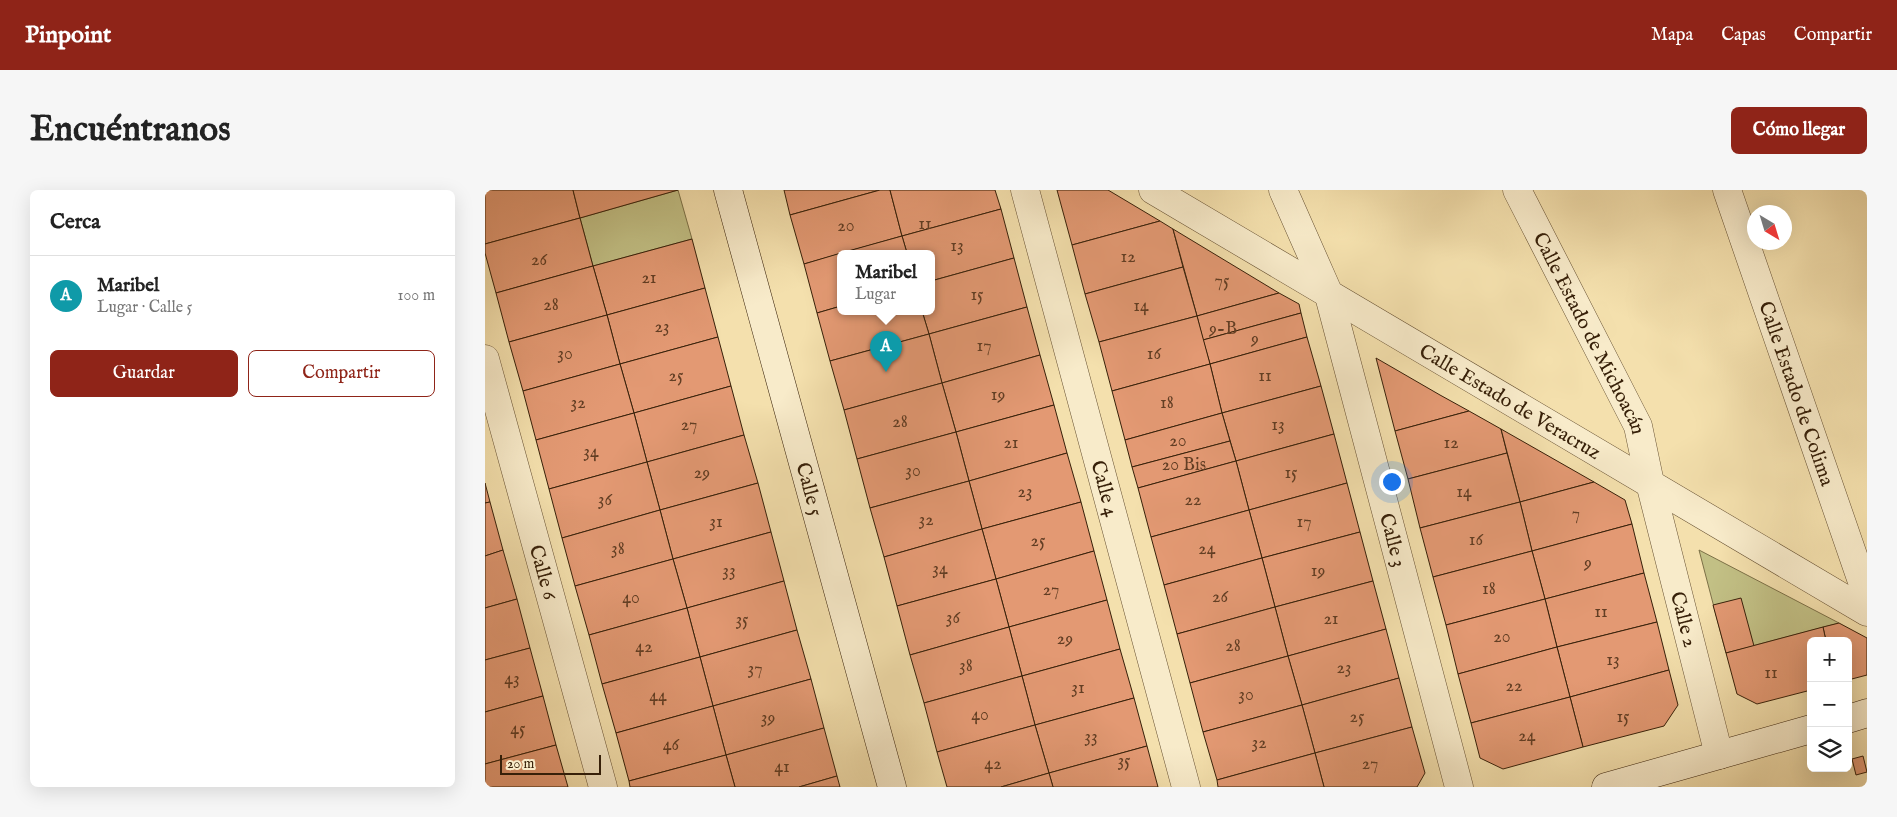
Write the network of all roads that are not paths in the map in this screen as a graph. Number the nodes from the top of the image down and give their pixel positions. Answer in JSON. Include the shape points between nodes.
{"nodes":[{"id":1,"x":728,"y":190,"type":"edge"},
{"id":2,"x":1025,"y":190,"type":"edge"},
{"id":3,"x":1153,"y":190,"type":"edge"},
{"id":4,"x":1283,"y":190,"type":"edge"},
{"id":5,"x":1517,"y":190,"type":"edge"},
{"id":6,"x":1727,"y":190,"type":"edge"},
{"id":7,"x":1328,"y":292,"type":"junction"},
{"id":8,"x":485,"y":359,"type":"edge"},
{"id":9,"x":1650,"y":483,"type":"junction"},
{"id":10,"x":1867,"y":596,"type":"edge"},
{"id":11,"x":1867,"y":612,"type":"edge"},
{"id":12,"x":1867,"y":713,"type":"edge"},
{"id":13,"x":1852,"y":717,"type":"edge"},
{"id":14,"x":1807,"y":730,"type":"edge"},
{"id":15,"x":1719,"y":755,"type":"junction"},
{"id":16,"x":603,"y":787,"type":"edge"},
{"id":17,"x":892,"y":787,"type":"edge"},
{"id":18,"x":1186,"y":787,"type":"edge"},
{"id":19,"x":1459,"y":787,"type":"edge"},
{"id":20,"x":1606,"y":787,"type":"edge"}],
"edges":[{"from":1,"to":17,"type":"street","name":"Calle 5"},
{"from":2,"to":18,"type":"street","name":"Calle 4"},
{"from":3,"to":7,"type":"street","name":"Calle Estado de Veracruz"},
{"from":4,"to":7,"type":"street","name":"Calle 3"},
{"from":5,"to":9,"type":"street","name":"Calle Estado de Michoacán","via":[[1638,426]]},
{"from":6,"to":10,"type":"street","name":"Calle Estado de Colima"},
{"from":7,"to":9,"type":"street","name":"Calle Estado de Veracruz"},
{"from":7,"to":19,"type":"street","name":"Calle 3"},
{"from":8,"to":16,"type":"street","name":"Calle 6"},
{"from":9,"to":11,"type":"street","name":"Calle Estado de Veracruz"},
{"from":9,"to":15,"type":"street","name":"Calle 2"},
{"from":12,"to":13,"type":"street"},
{"from":14,"to":15,"type":"street"},
{"from":15,"to":20,"type":"street"}]}
